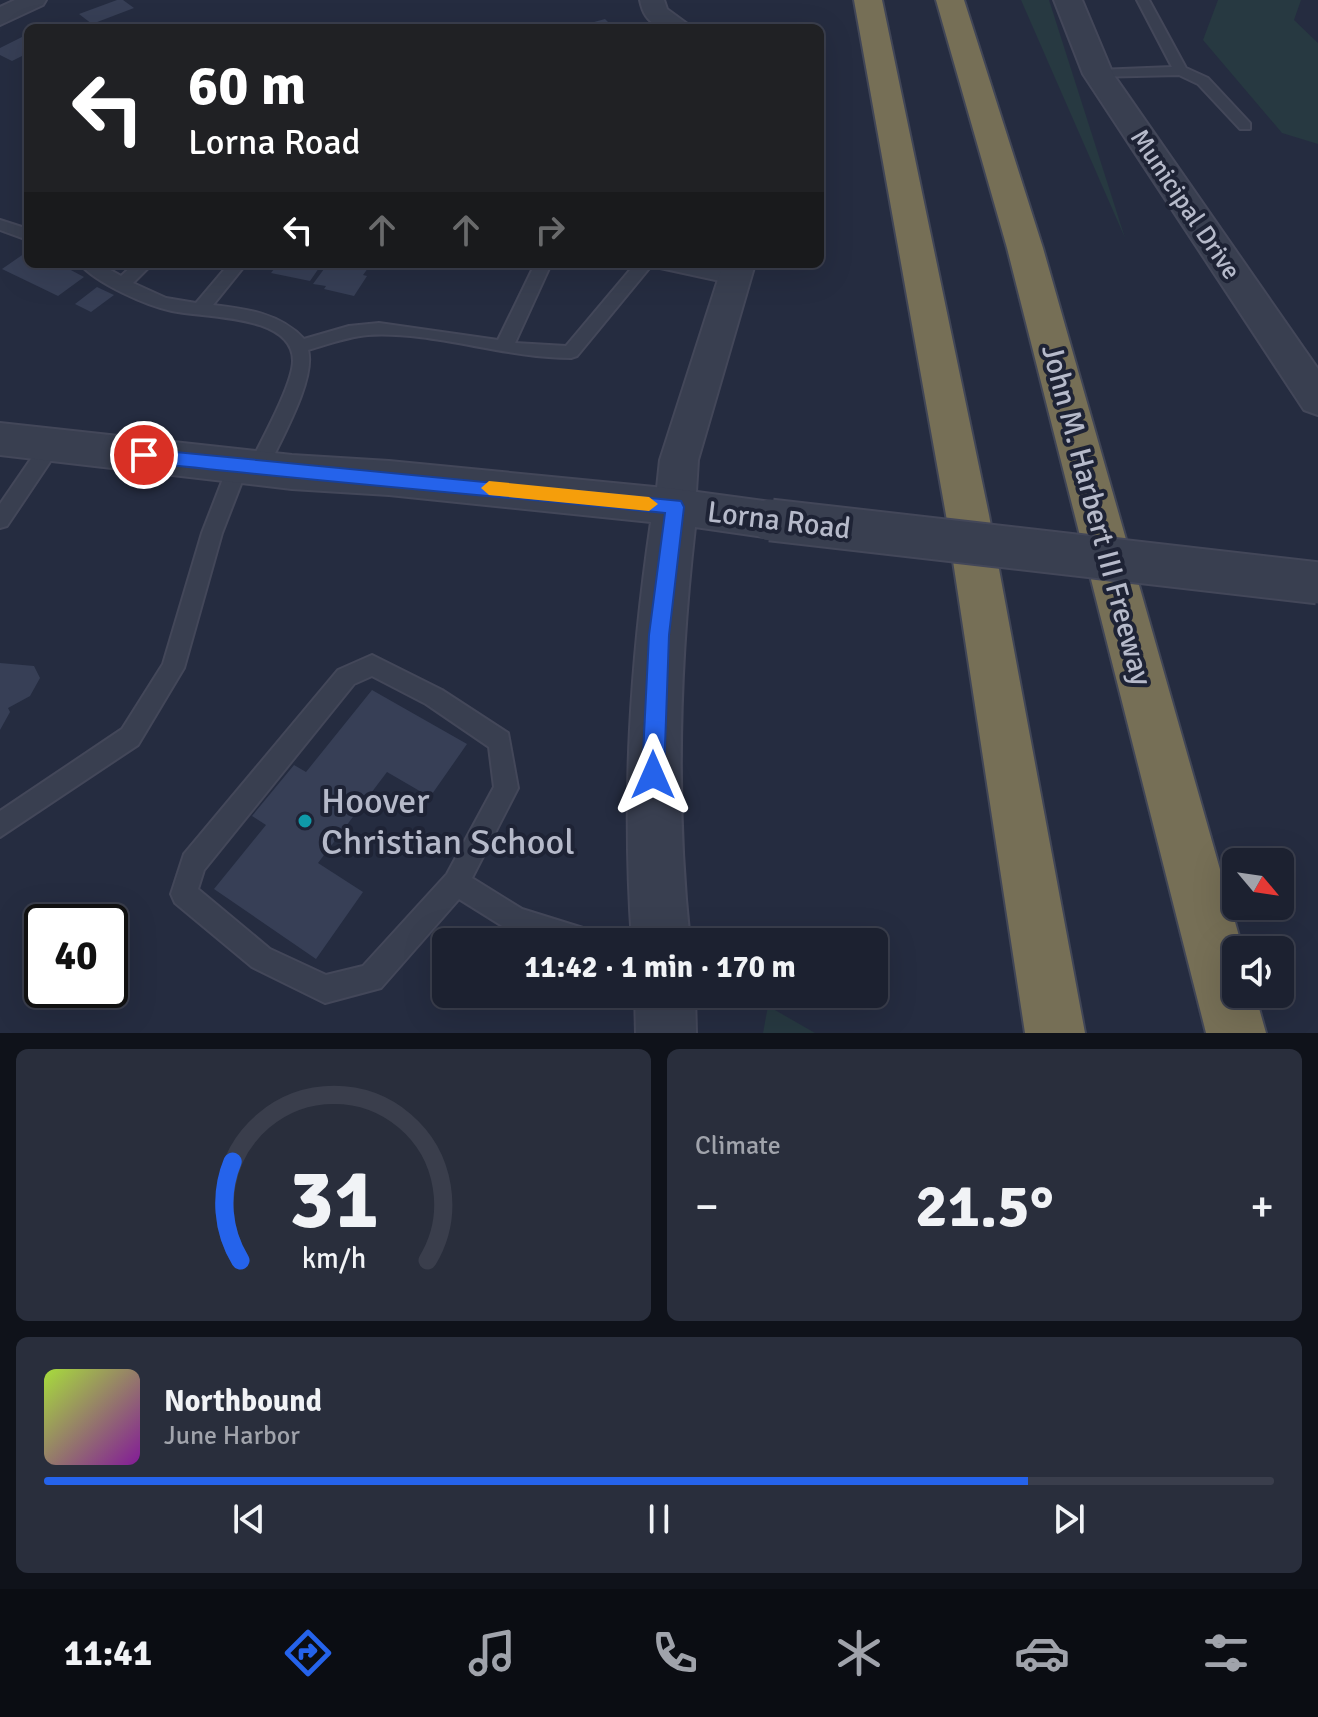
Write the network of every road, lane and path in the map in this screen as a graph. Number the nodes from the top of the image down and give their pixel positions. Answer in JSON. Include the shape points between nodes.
{"nodes":[{"id":1,"x":34,"y":0,"type":"edge"},
{"id":2,"x":652,"y":0,"type":"edge"},
{"id":3,"x":868,"y":0,"type":"edge"},
{"id":4,"x":950,"y":0,"type":"edge"},
{"id":5,"x":1068,"y":0,"type":"edge"},
{"id":6,"x":1143,"y":0,"type":"edge"},
{"id":7,"x":0,"y":17,"type":"edge"},
{"id":8,"x":673,"y":24,"type":"edge"},
{"id":9,"x":1181,"y":71,"type":"junction"},
{"id":10,"x":1098,"y":74,"type":"junction"},
{"id":11,"x":1245,"y":126,"type":"dead end"},
{"id":12,"x":0,"y":225,"type":"edge"},
{"id":13,"x":24,"y":234,"type":"edge"},
{"id":14,"x":95,"y":268,"type":"edge"},
{"id":15,"x":140,"y":268,"type":"edge"},
{"id":16,"x":235,"y":268,"type":"edge"},
{"id":17,"x":541,"y":268,"type":"edge"},
{"id":18,"x":641,"y":268,"type":"edge"},
{"id":19,"x":703,"y":268,"type":"edge"},
{"id":20,"x":737,"y":271,"type":"edge"},
{"id":21,"x":122,"y":284,"type":"junction"},
{"id":22,"x":201,"y":308,"type":"junction"},
{"id":23,"x":300,"y":346,"type":"junction"},
{"id":24,"x":504,"y":347,"type":"junction"},
{"id":25,"x":1318,"y":400,"type":"edge"},
{"id":26,"x":0,"y":439,"type":"edge"},
{"id":27,"x":51,"y":445,"type":"junction"},
{"id":28,"x":248,"y":467,"type":"junction"},
{"id":29,"x":675,"y":507,"type":"junction"},
{"id":30,"x":0,"y":520,"type":"edge"},
{"id":31,"x":1318,"y":583,"type":"edge"},
{"id":32,"x":0,"y":825,"type":"edge"},
{"id":33,"x":456,"y":883,"type":"junction"},
{"id":34,"x":543,"y":928,"type":"edge"},
{"id":35,"x":660,"y":928,"type":"edge"},
{"id":36,"x":665,"y":1008,"type":"edge"},
{"id":37,"x":666,"y":1033,"type":"edge"},
{"id":38,"x":1055,"y":1033,"type":"edge"},
{"id":39,"x":1236,"y":1033,"type":"edge"}],
"edges":[{"from":1,"to":7,"type":"street"},
{"from":2,"to":8,"type":"street","via":[[655,13]]},
{"from":3,"to":38,"type":"highway","via":[[989,624]]},
{"from":4,"to":39,"type":"highway","name":"John M. Harbert III Freeway","via":[[1025,248]]},
{"from":5,"to":10,"type":"street","name":"Municipal Drive"},
{"from":6,"to":9,"type":"lane"},
{"from":9,"to":10,"type":"lane"},
{"from":9,"to":11,"type":"lane","via":[[1203,81]]},
{"from":10,"to":25,"type":"street","name":"Municipal Drive"},
{"from":12,"to":13,"type":"lane"},
{"from":14,"to":21,"type":"lane"},
{"from":15,"to":21,"type":"lane"},
{"from":16,"to":22,"type":"lane"},
{"from":17,"to":24,"type":"lane"},
{"from":18,"to":24,"type":"lane","via":[[571,352]]},
{"from":19,"to":20,"type":"lane"},
{"from":20,"to":29,"type":"street","via":[[679,460]]},
{"from":21,"to":22,"type":"lane","via":[[170,305]]},
{"from":22,"to":23,"type":"lane","via":[[280,326]]},
{"from":23,"to":24,"type":"lane","via":[[377,329]]},
{"from":23,"to":28,"type":"lane","via":[[303,363]]},
{"from":26,"to":27,"type":"street","name":"Lorna Road"},
{"from":27,"to":28,"type":"street","name":"Lorna Road"},
{"from":27,"to":30,"type":"lane"},
{"from":28,"to":29,"type":"street","name":"Lorna Road"},
{"from":28,"to":32,"type":"lane","via":[[212,533],[173,668],[130,737]]},
{"from":29,"to":31,"type":"street","name":"Lorna Road","bridge":true},
{"from":29,"to":35,"type":"street","via":[[652,747]]},
{"from":33,"to":33,"type":"lane","via":[[506,788],[500,741],[434,697],[372,665],[346,677],[193,863],[184,894],[261,958],[325,989],[371,978]]},
{"from":33,"to":34,"type":"lane","via":[[516,920]]},
{"from":36,"to":37,"type":"street"}]}
